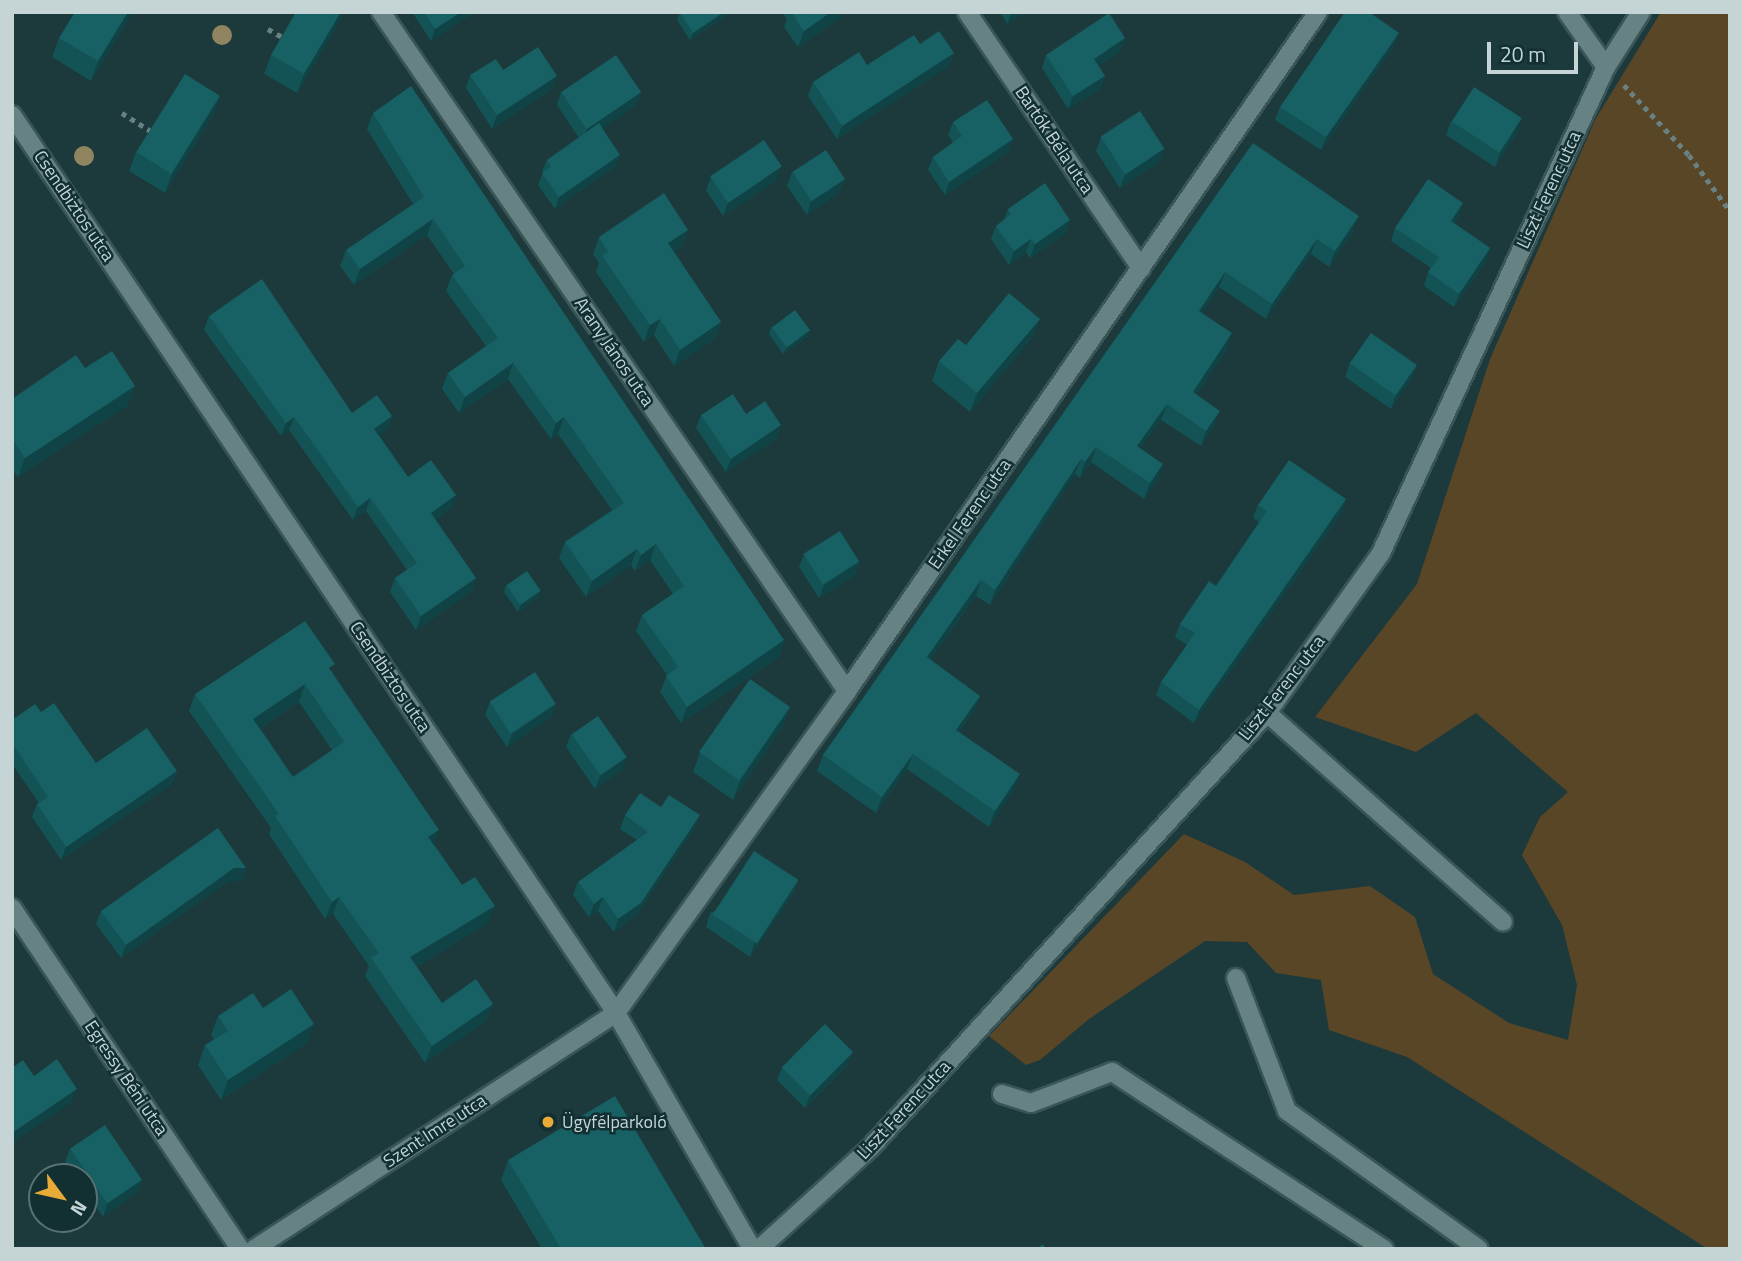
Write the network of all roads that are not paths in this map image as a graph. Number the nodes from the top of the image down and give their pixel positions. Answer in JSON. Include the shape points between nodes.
{"nodes":[{"id":1,"x":381,"y":12,"type":"edge"},
{"id":2,"x":967,"y":12,"type":"edge"},
{"id":3,"x":1318,"y":12,"type":"edge"},
{"id":4,"x":1567,"y":12,"type":"edge"},
{"id":5,"x":1641,"y":12,"type":"edge"},
{"id":6,"x":1606,"y":68,"type":"junction"},
{"id":7,"x":12,"y":115,"type":"edge"},
{"id":8,"x":1140,"y":268,"type":"junction"},
{"id":9,"x":846,"y":691,"type":"junction"},
{"id":10,"x":1267,"y":713,"type":"junction"},
{"id":11,"x":12,"y":908,"type":"edge"},
{"id":12,"x":1503,"y":922,"type":"dead end"},
{"id":13,"x":1236,"y":978,"type":"dead end"},
{"id":14,"x":616,"y":1013,"type":"junction"},
{"id":15,"x":1002,"y":1094,"type":"dead end"},
{"id":16,"x":240,"y":1249,"type":"edge"},
{"id":17,"x":254,"y":1249,"type":"edge"},
{"id":18,"x":752,"y":1249,"type":"edge"},
{"id":19,"x":759,"y":1249,"type":"edge"},
{"id":20,"x":1384,"y":1249,"type":"edge"},
{"id":21,"x":1479,"y":1249,"type":"edge"}],
"edges":[{"from":1,"to":9,"type":"street","name":"Arany János utca"},
{"from":2,"to":8,"type":"street","name":"Bartók Béla utca"},
{"from":3,"to":8,"type":"street","name":"Erkel Ferenc utca"},
{"from":4,"to":6,"type":"street"},
{"from":5,"to":6,"type":"street","name":"Liszt Ferenc utca"},
{"from":6,"to":10,"type":"street","name":"Liszt Ferenc utca","via":[[1381,554]]},
{"from":7,"to":14,"type":"street","name":"Csendbiztos utca"},
{"from":8,"to":9,"type":"street","name":"Erkel Ferenc utca"},
{"from":9,"to":14,"type":"street","name":"Erkel Ferenc utca"},
{"from":10,"to":12,"type":"street"},
{"from":10,"to":19,"type":"street","name":"Liszt Ferenc utca","via":[[871,1147]]},
{"from":11,"to":16,"type":"street","name":"Egressy Béni utca"},
{"from":13,"to":21,"type":"street","via":[[1287,1111]]},
{"from":14,"to":17,"type":"street","name":"Szent Imre utca"},
{"from":14,"to":18,"type":"street","name":"Csendbiztos utca"},
{"from":15,"to":20,"type":"street","via":[[1031,1103],[1112,1072]]}]}
